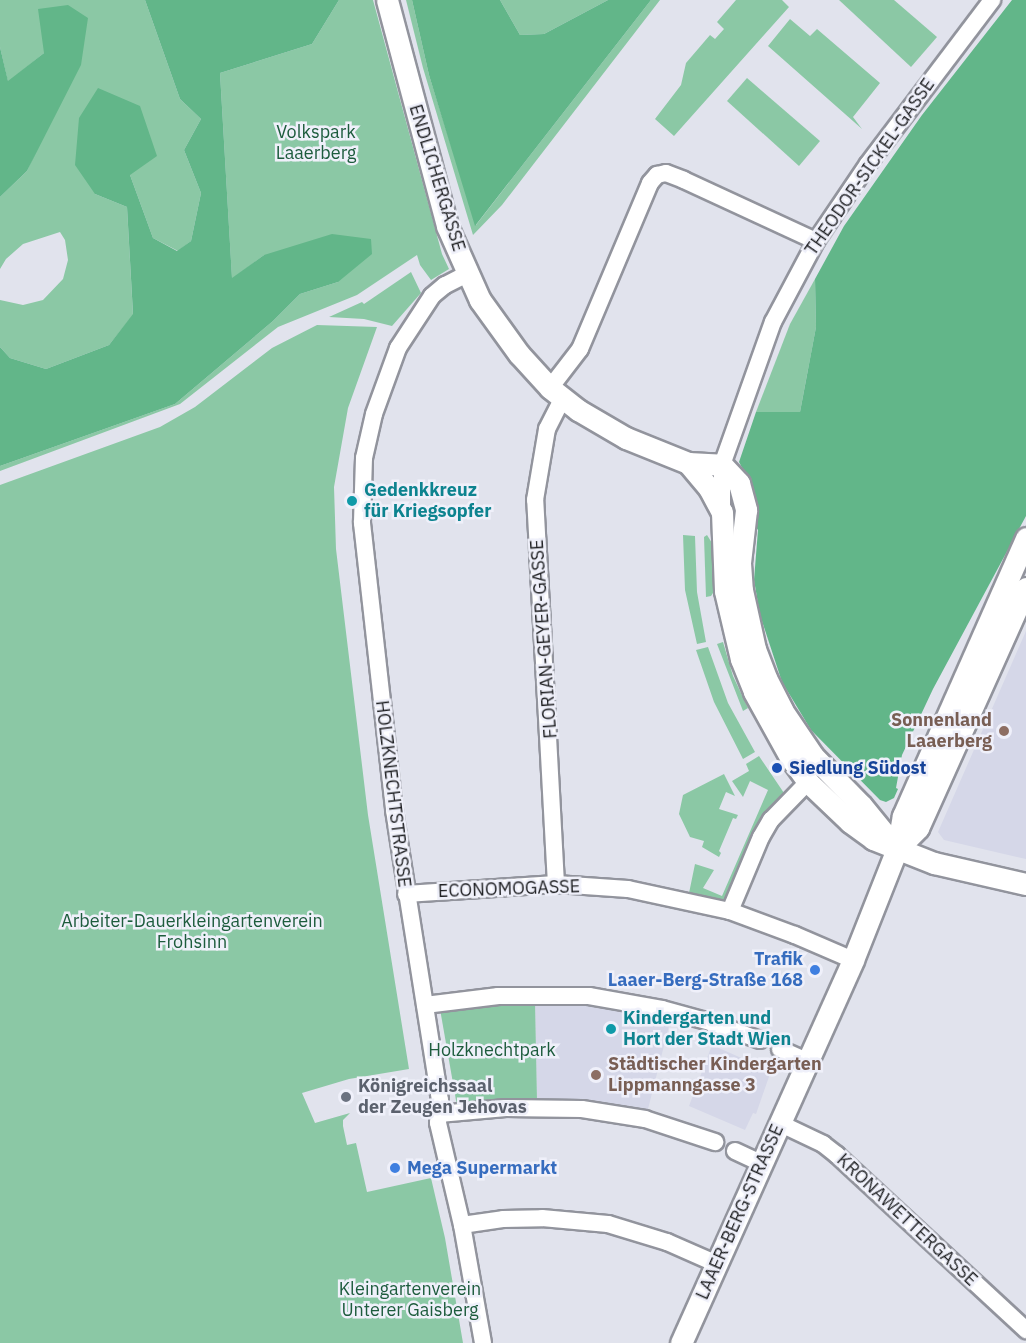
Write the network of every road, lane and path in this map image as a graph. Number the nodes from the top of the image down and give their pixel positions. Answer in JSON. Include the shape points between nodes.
{"nodes":[{"id":1,"x":387,"y":0,"type":"edge"},
{"id":2,"x":993,"y":0,"type":"edge"},
{"id":3,"x":816,"y":241,"type":"junction"},
{"id":4,"x":467,"y":274,"type":"junction"},
{"id":5,"x":556,"y":393,"type":"junction"},
{"id":6,"x":688,"y":463,"type":"junction"},
{"id":7,"x":722,"y":465,"type":"junction"},
{"id":8,"x":722,"y":512,"type":"junction"},
{"id":9,"x":1026,"y":538,"type":"edge"},
{"id":10,"x":1026,"y":588,"type":"edge"},
{"id":11,"x":808,"y":782,"type":"junction"},
{"id":12,"x":897,"y":849,"type":"junction"},
{"id":13,"x":556,"y":884,"type":"junction"},
{"id":14,"x":1026,"y":884,"type":"edge"},
{"id":15,"x":406,"y":894,"type":"junction"},
{"id":16,"x":729,"y":911,"type":"junction"},
{"id":17,"x":853,"y":960,"type":"junction"},
{"id":18,"x":425,"y":1005,"type":"junction"},
{"id":19,"x":760,"y":1040,"type":"dead end"},
{"id":20,"x":780,"y":1049,"type":"dead end"},
{"id":21,"x":807,"y":1061,"type":"junction"},
{"id":22,"x":439,"y":1114,"type":"junction"},
{"id":23,"x":779,"y":1123,"type":"junction"},
{"id":24,"x":715,"y":1142,"type":"dead end"},
{"id":25,"x":735,"y":1151,"type":"dead end"},
{"id":26,"x":761,"y":1163,"type":"junction"},
{"id":27,"x":462,"y":1225,"type":"junction"},
{"id":28,"x":717,"y":1264,"type":"junction"},
{"id":29,"x":1026,"y":1330,"type":"edge"},
{"id":30,"x":483,"y":1343,"type":"edge"},
{"id":31,"x":681,"y":1343,"type":"edge"}],
"edges":[{"from":1,"to":4,"type":"main road","name":"ENDLICHERGASSE","via":[[447,226]]},
{"from":2,"to":3,"type":"street","name":"THEODOR-SICKEL-GASSE","via":[[894,129]]},
{"from":3,"to":5,"type":"street","name":"FLORIAN-GEYER-GASSE","via":[[684,180],[666,173],[657,175],[650,183],[580,349]]},
{"from":3,"to":7,"type":"street","name":"THEODOR-SICKEL-GASSE","via":[[774,322]]},
{"from":4,"to":5,"type":"main road","name":"ENDLICHERGASSE","via":[[509,342]]},
{"from":4,"to":15,"type":"street","name":"HOLZKNECHTSTRASSE","via":[[432,296],[405,333],[374,414],[364,458],[365,568]]},
{"from":5,"to":6,"type":"main road","name":"ENDLICHERGASSE","via":[[626,438]]},
{"from":5,"to":13,"type":"street","name":"FLORIAN-GEYER-GASSE","via":[[535,500]]},
{"from":6,"to":7,"type":"main road","name":"ENDLICHERGASSE"},
{"from":6,"to":8,"type":"main road","name":"ENDLICHERGASSE","via":[[709,488]]},
{"from":7,"to":8,"type":"street"},
{"from":7,"to":12,"type":"main road","via":[[744,494],[742,590],[766,678],[813,756]]},
{"from":8,"to":11,"type":"main road","via":[[725,591],[741,659],[754,692]]},
{"from":9,"to":12,"type":"main road","name":"LAAER-BERG-STRASSE","via":[[903,816]]},
{"from":10,"to":12,"type":"main road","name":"LAAER-BERG-STRASSE","via":[[918,828]]},
{"from":11,"to":12,"type":"main road","via":[[850,822],[873,839]]},
{"from":11,"to":16,"type":"street","via":[[771,820]]},
{"from":12,"to":14,"type":"main road","via":[[934,863]]},
{"from":12,"to":17,"type":"main road","name":"LAAER-BERG-STRASSE"},
{"from":13,"to":15,"type":"street","name":"ECONOMOGASSE"},
{"from":13,"to":16,"type":"street","name":"ECONOMOGASSE","via":[[628,889]]},
{"from":15,"to":18,"type":"street","name":"HOLZKNECHTSTRASSE"},
{"from":16,"to":17,"type":"street","name":"ECONOMOGASSE"},
{"from":17,"to":21,"type":"main road","name":"LAAER-BERG-STRASSE"},
{"from":18,"to":19,"type":"street","via":[[498,996],[589,996],[662,1009]]},
{"from":18,"to":22,"type":"street","name":"HOLZKNECHTSTRASSE"},
{"from":20,"to":21,"type":"street"},
{"from":21,"to":23,"type":"main road","name":"LAAER-BERG-STRASSE"},
{"from":22,"to":24,"type":"street","via":[[506,1108],[582,1109],[645,1119]]},
{"from":22,"to":27,"type":"street","name":"HOLZKNECHTSTRASSE"},
{"from":23,"to":26,"type":"main road","name":"LAAER-BERG-STRASSE"},
{"from":23,"to":29,"type":"street","name":"KRONAWETTERGASSE","via":[[837,1155]]},
{"from":25,"to":26,"type":"street"},
{"from":26,"to":28,"type":"main road","name":"LAAER-BERG-STRASSE"},
{"from":27,"to":28,"type":"street","via":[[542,1218],[608,1224],[667,1242]]},
{"from":27,"to":30,"type":"street","name":"HOLZKNECHTSTRASSE"},
{"from":28,"to":31,"type":"main road","name":"LAAER-BERG-STRASSE"}]}
